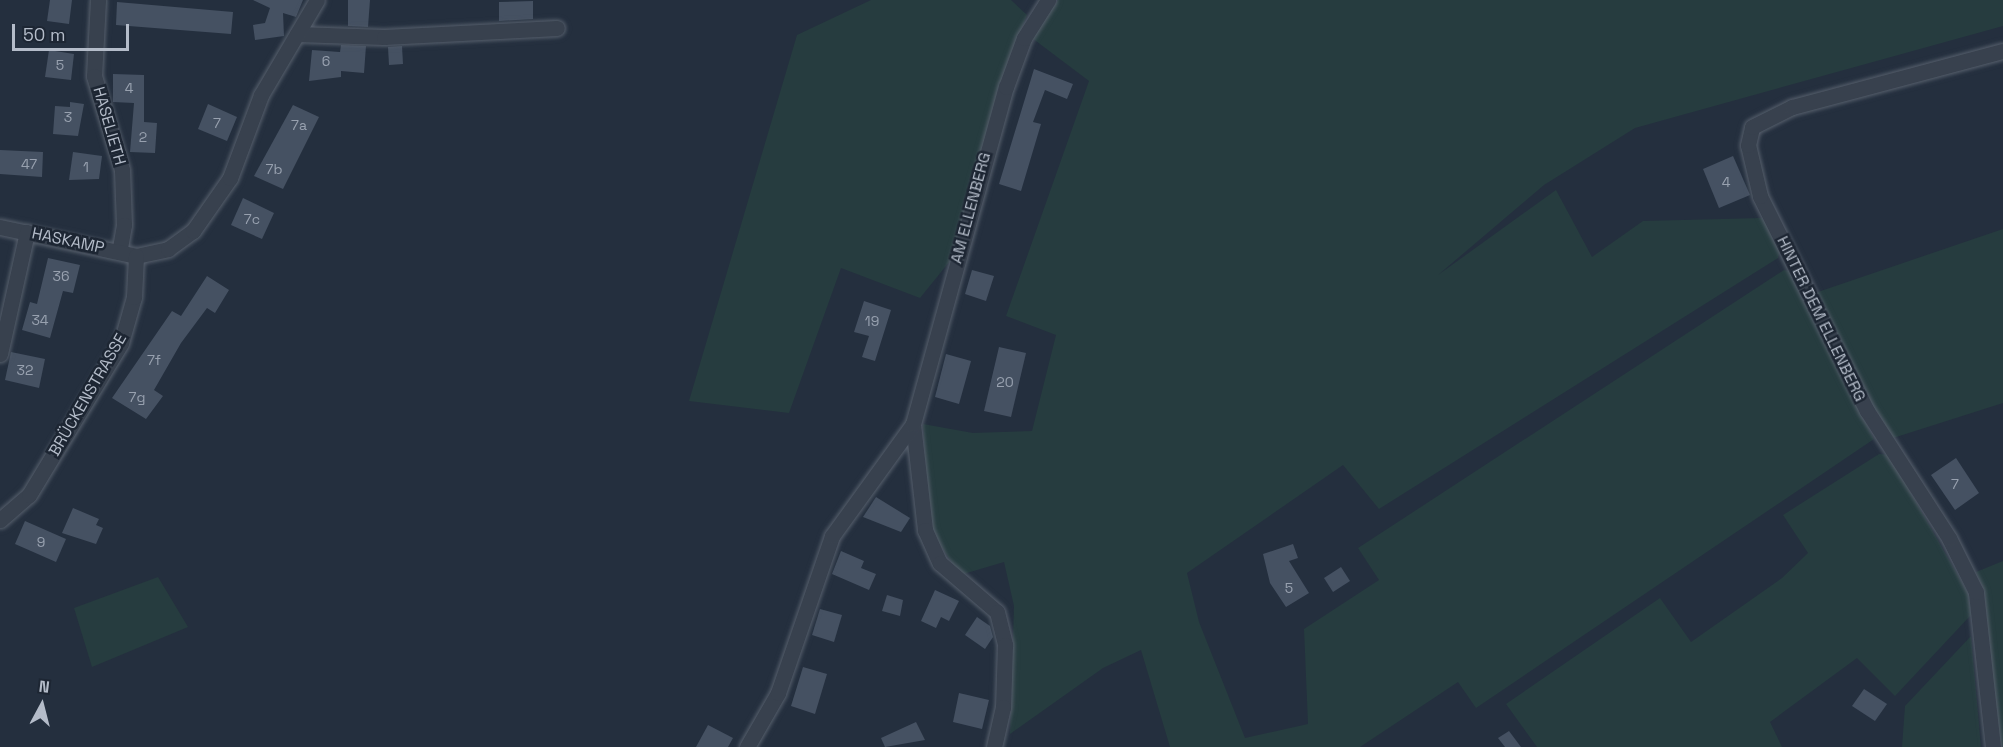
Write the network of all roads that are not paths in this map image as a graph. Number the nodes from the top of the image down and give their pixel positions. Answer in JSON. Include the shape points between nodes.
{"nodes":[{"id":1,"x":98,"y":0,"type":"edge"},
{"id":2,"x":317,"y":0,"type":"edge"},
{"id":3,"x":1048,"y":0,"type":"edge"},
{"id":4,"x":557,"y":28,"type":"dead end"},
{"id":5,"x":297,"y":34,"type":"junction"},
{"id":6,"x":2003,"y":51,"type":"edge"},
{"id":7,"x":0,"y":227,"type":"edge"},
{"id":8,"x":27,"y":232,"type":"junction"},
{"id":9,"x":119,"y":252,"type":"junction"},
{"id":10,"x":136,"y":256,"type":"junction"},
{"id":11,"x":0,"y":354,"type":"edge"},
{"id":12,"x":913,"y":424,"type":"junction"},
{"id":13,"x":0,"y":520,"type":"edge"},
{"id":14,"x":747,"y":747,"type":"edge"},
{"id":15,"x":994,"y":747,"type":"edge"},
{"id":16,"x":1993,"y":747,"type":"edge"}],
"edges":[{"from":1,"to":9,"type":"street","name":"HASELIETH","via":[[94,76],[122,170],[124,225]]},
{"from":2,"to":5,"type":"street"},
{"from":3,"to":12,"type":"street","name":"AM ELLENBERG","via":[[1024,38],[1006,87]]},
{"from":4,"to":5,"type":"street","via":[[384,37]]},
{"from":5,"to":10,"type":"street","via":[[261,95],[230,178],[193,231],[168,249]]},
{"from":6,"to":16,"type":"street","name":"HINTER DEM ELLENBERG","via":[[1792,107],[1752,127],[1748,146],[1760,196],[1867,411],[1949,538],[1976,592]]},
{"from":7,"to":8,"type":"street","name":"HASKAMP"},
{"from":8,"to":9,"type":"street","name":"HASKAMP"},
{"from":8,"to":11,"type":"street"},
{"from":9,"to":10,"type":"street","name":"HASKAMP"},
{"from":10,"to":13,"type":"street","name":"BRÜCKENSTRASSE","via":[[134,297],[121,343],[29,495]]},
{"from":12,"to":14,"type":"street","name":"AM ELLENBERG","via":[[832,536],[778,693]]},
{"from":12,"to":15,"type":"street","name":"AM ELLENBERG","via":[[925,530],[940,562],[997,612],[1005,645],[1003,707]]}]}
